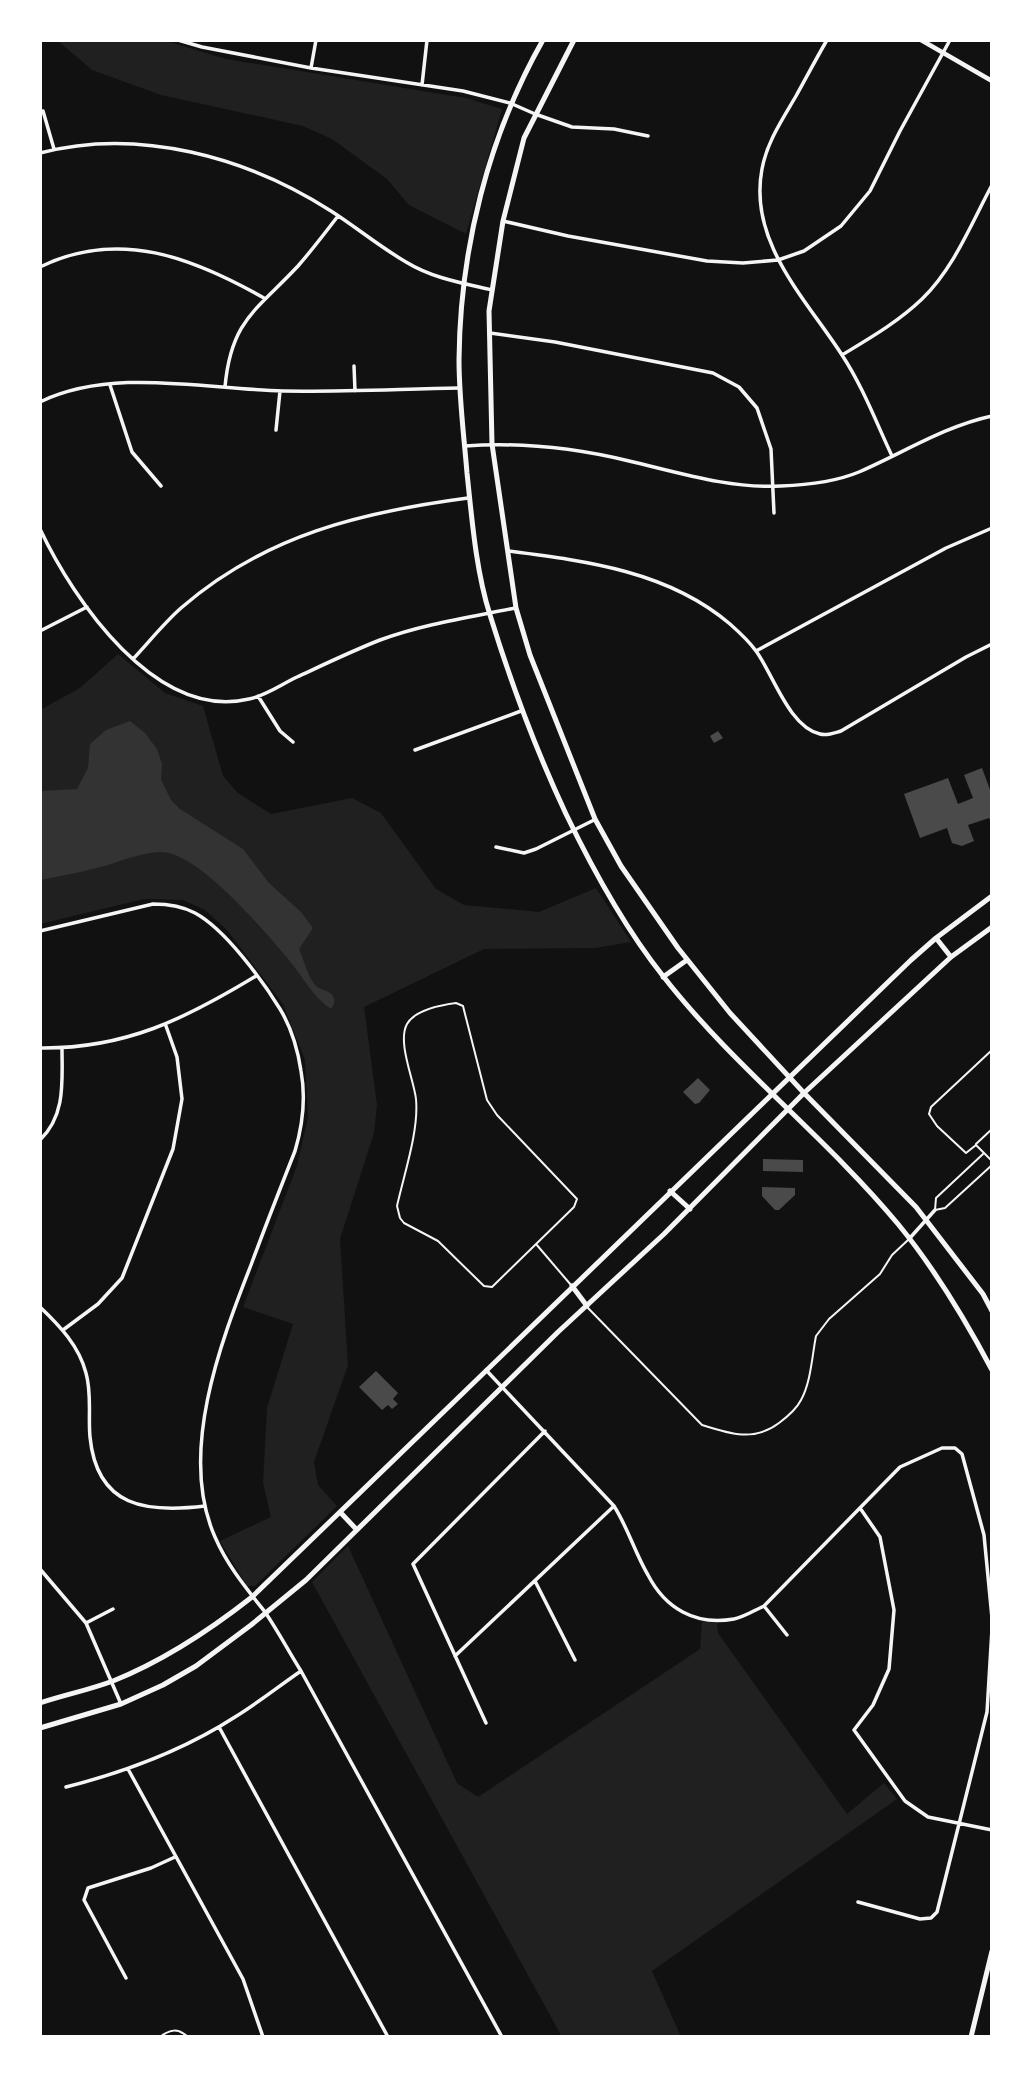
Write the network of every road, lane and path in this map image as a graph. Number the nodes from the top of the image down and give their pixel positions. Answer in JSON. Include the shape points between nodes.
{"nodes":[{"id":1,"x":178,"y":40,"type":"edge"},
{"id":2,"x":316,"y":40,"type":"edge"},
{"id":3,"x":427,"y":40,"type":"edge"},
{"id":4,"x":543,"y":40,"type":"edge"},
{"id":5,"x":574,"y":40,"type":"edge"},
{"id":6,"x":827,"y":40,"type":"edge"},
{"id":7,"x":921,"y":40,"type":"edge"},
{"id":8,"x":950,"y":40,"type":"edge"},
{"id":9,"x":943,"y":53,"type":"junction"},
{"id":10,"x":312,"y":68,"type":"junction"},
{"id":11,"x":992,"y":81,"type":"edge"},
{"id":12,"x":422,"y":85,"type":"junction"},
{"id":13,"x":511,"y":104,"type":"junction"},
{"id":14,"x":43,"y":111,"type":"dead end"},
{"id":15,"x":535,"y":114,"type":"junction"},
{"id":16,"x":648,"y":136,"type":"dead end"},
{"id":17,"x":54,"y":149,"type":"junction"},
{"id":18,"x":40,"y":153,"type":"edge"},
{"id":19,"x":992,"y":185,"type":"edge"},
{"id":20,"x":338,"y":216,"type":"junction"},
{"id":21,"x":503,"y":221,"type":"junction"},
{"id":22,"x":778,"y":260,"type":"junction"},
{"id":23,"x":40,"y":267,"type":"edge"},
{"id":24,"x":465,"y":284,"type":"junction"},
{"id":25,"x":492,"y":290,"type":"junction"},
{"id":26,"x":264,"y":298,"type":"junction"},
{"id":27,"x":488,"y":333,"type":"junction"},
{"id":28,"x":842,"y":355,"type":"junction"},
{"id":29,"x":354,"y":366,"type":"dead end"},
{"id":30,"x":110,"y":385,"type":"junction"},
{"id":31,"x":225,"y":387,"type":"junction"},
{"id":32,"x":460,"y":388,"type":"junction"},
{"id":33,"x":281,"y":391,"type":"junction"},
{"id":34,"x":355,"y":391,"type":"junction"},
{"id":35,"x":40,"y":402,"type":"edge"},
{"id":36,"x":992,"y":416,"type":"edge"},
{"id":37,"x":276,"y":430,"type":"dead end"},
{"id":38,"x":492,"y":444,"type":"junction"},
{"id":39,"x":465,"y":446,"type":"junction"},
{"id":40,"x":892,"y":456,"type":"junction"},
{"id":41,"x":161,"y":486,"type":"dead end"},
{"id":42,"x":773,"y":486,"type":"junction"},
{"id":43,"x":470,"y":498,"type":"junction"},
{"id":44,"x":774,"y":513,"type":"dead end"},
{"id":45,"x":992,"y":528,"type":"edge"},
{"id":46,"x":40,"y":529,"type":"edge"},
{"id":47,"x":506,"y":551,"type":"junction"},
{"id":48,"x":88,"y":607,"type":"junction"},
{"id":49,"x":516,"y":608,"type":"junction"},
{"id":50,"x":489,"y":613,"type":"junction"},
{"id":51,"x":40,"y":631,"type":"edge"},
{"id":52,"x":992,"y":645,"type":"edge"},
{"id":53,"x":756,"y":651,"type":"junction"},
{"id":54,"x":133,"y":659,"type":"junction"},
{"id":55,"x":258,"y":696,"type":"junction"},
{"id":56,"x":523,"y":710,"type":"junction"},
{"id":57,"x":293,"y":742,"type":"dead end"},
{"id":58,"x":415,"y":750,"type":"dead end"},
{"id":59,"x":595,"y":819,"type":"junction"},
{"id":60,"x":574,"y":830,"type":"junction"},
{"id":61,"x":496,"y":847,"type":"dead end"},
{"id":62,"x":992,"y":896,"type":"edge"},
{"id":63,"x":992,"y":927,"type":"edge"},
{"id":64,"x":40,"y":931,"type":"edge"},
{"id":65,"x":936,"y":938,"type":"junction"},
{"id":66,"x":951,"y":957,"type":"junction"},
{"id":67,"x":687,"y":960,"type":"junction"},
{"id":68,"x":256,"y":976,"type":"junction"},
{"id":69,"x":663,"y":977,"type":"junction"},
{"id":70,"x":166,"y":1026,"type":"junction"},
{"id":71,"x":40,"y":1048,"type":"edge"},
{"id":72,"x":62,"y":1048,"type":"junction"},
{"id":73,"x":992,"y":1050,"type":"edge"},
{"id":74,"x":789,"y":1076,"type":"junction"},
{"id":75,"x":773,"y":1093,"type":"junction"},
{"id":76,"x":804,"y":1093,"type":"junction"},
{"id":77,"x":787,"y":1109,"type":"junction"},
{"id":78,"x":992,"y":1129,"type":"edge"},
{"id":79,"x":40,"y":1140,"type":"edge"},
{"id":80,"x":976,"y":1145,"type":"junction"},
{"id":81,"x":984,"y":1153,"type":"junction"},
{"id":82,"x":992,"y":1163,"type":"edge"},
{"id":83,"x":670,"y":1191,"type":"junction"},
{"id":84,"x":690,"y":1209,"type":"junction"},
{"id":85,"x":935,"y":1210,"type":"junction"},
{"id":86,"x":927,"y":1221,"type":"junction"},
{"id":87,"x":909,"y":1239,"type":"junction"},
{"id":88,"x":536,"y":1244,"type":"junction"},
{"id":89,"x":572,"y":1286,"type":"junction"},
{"id":90,"x":587,"y":1306,"type":"junction"},
{"id":91,"x":40,"y":1307,"type":"edge"},
{"id":92,"x":991,"y":1307,"type":"edge"},
{"id":93,"x":63,"y":1330,"type":"junction"},
{"id":94,"x":486,"y":1370,"type":"junction"},
{"id":95,"x":992,"y":1370,"type":"edge"},
{"id":96,"x":503,"y":1388,"type":"junction"},
{"id":97,"x":545,"y":1431,"type":"junction"},
{"id":98,"x":205,"y":1506,"type":"junction"},
{"id":99,"x":614,"y":1506,"type":"junction"},
{"id":100,"x":860,"y":1508,"type":"junction"},
{"id":101,"x":340,"y":1512,"type":"junction"},
{"id":102,"x":357,"y":1530,"type":"junction"},
{"id":103,"x":40,"y":1569,"type":"edge"},
{"id":104,"x":535,"y":1581,"type":"junction"},
{"id":105,"x":252,"y":1597,"type":"junction"},
{"id":106,"x":764,"y":1606,"type":"junction"},
{"id":107,"x":113,"y":1609,"type":"dead end"},
{"id":108,"x":265,"y":1614,"type":"junction"},
{"id":109,"x":992,"y":1618,"type":"edge"},
{"id":110,"x":86,"y":1623,"type":"junction"},
{"id":111,"x":992,"y":1629,"type":"edge"},
{"id":112,"x":787,"y":1635,"type":"dead end"},
{"id":113,"x":455,"y":1656,"type":"junction"},
{"id":114,"x":575,"y":1660,"type":"dead end"},
{"id":115,"x":301,"y":1671,"type":"junction"},
{"id":116,"x":111,"y":1681,"type":"junction"},
{"id":117,"x":40,"y":1703,"type":"edge"},
{"id":118,"x":121,"y":1704,"type":"junction"},
{"id":119,"x":486,"y":1723,"type":"dead end"},
{"id":120,"x":219,"y":1727,"type":"junction"},
{"id":121,"x":40,"y":1728,"type":"edge"},
{"id":122,"x":128,"y":1769,"type":"junction"},
{"id":123,"x":66,"y":1787,"type":"dead end"},
{"id":124,"x":959,"y":1823,"type":"junction"},
{"id":125,"x":992,"y":1830,"type":"edge"},
{"id":126,"x":175,"y":1857,"type":"junction"},
{"id":127,"x":858,"y":1902,"type":"dead end"},
{"id":128,"x":992,"y":1951,"type":"edge"},
{"id":129,"x":126,"y":1978,"type":"dead end"},
{"id":130,"x":160,"y":2037,"type":"edge"},
{"id":131,"x":188,"y":2037,"type":"edge"},
{"id":132,"x":263,"y":2037,"type":"edge"},
{"id":133,"x":388,"y":2037,"type":"edge"},
{"id":134,"x":502,"y":2037,"type":"edge"},
{"id":135,"x":971,"y":2037,"type":"edge"}],
"edges":[{"from":1,"to":10,"type":"street"},
{"from":2,"to":10,"type":"street"},
{"from":3,"to":12,"type":"street"},
{"from":4,"to":13,"type":"main road"},
{"from":5,"to":15,"type":"main road"},
{"from":6,"to":22,"type":"street","via":[[777,127],[761,170],[761,208]]},
{"from":7,"to":9,"type":"street"},
{"from":8,"to":9,"type":"street"},
{"from":9,"to":11,"type":"street"},
{"from":9,"to":22,"type":"street","via":[[870,191],[853,214],[804,251]]},
{"from":10,"to":12,"type":"street"},
{"from":12,"to":13,"type":"street"},
{"from":13,"to":15,"type":"street"},
{"from":13,"to":24,"type":"main road","via":[[483,184]]},
{"from":14,"to":17,"type":"street"},
{"from":15,"to":16,"type":"street","via":[[572,127]]},
{"from":15,"to":21,"type":"main road","via":[[524,138]]},
{"from":17,"to":18,"type":"street"},
{"from":17,"to":20,"type":"street","via":[[171,147],[261,174]]},
{"from":19,"to":28,"type":"street","via":[[950,265],[932,288],[895,322]]},
{"from":20,"to":24,"type":"street","via":[[406,262]]},
{"from":20,"to":26,"type":"street"},
{"from":21,"to":22,"type":"street","via":[[693,260]]},
{"from":21,"to":25,"type":"main road"},
{"from":22,"to":28,"type":"street"},
{"from":23,"to":26,"type":"street","via":[[79,253],[139,249],[194,262]]},
{"from":24,"to":25,"type":"street"},
{"from":24,"to":32,"type":"main road"},
{"from":25,"to":27,"type":"main road"},
{"from":26,"to":31,"type":"street","via":[[238,333]]},
{"from":27,"to":38,"type":"main road"},
{"from":27,"to":42,"type":"street","via":[[724,377],[739,387],[760,415],[771,449]]},
{"from":28,"to":40,"type":"street"},
{"from":29,"to":34,"type":"street"},
{"from":30,"to":31,"type":"street"},
{"from":30,"to":35,"type":"street"},
{"from":30,"to":41,"type":"street","via":[[132,452]]},
{"from":31,"to":33,"type":"street"},
{"from":32,"to":34,"type":"street"},
{"from":32,"to":39,"type":"main road"},
{"from":33,"to":34,"type":"street"},
{"from":33,"to":37,"type":"street"},
{"from":36,"to":40,"type":"street","via":[[952,428]]},
{"from":38,"to":39,"type":"street"},
{"from":38,"to":42,"type":"street","via":[[569,449],[710,479]]},
{"from":38,"to":47,"type":"main road"},
{"from":39,"to":43,"type":"main road"},
{"from":40,"to":42,"type":"street","via":[[835,480]]},
{"from":42,"to":44,"type":"street"},
{"from":43,"to":50,"type":"main road"},
{"from":43,"to":54,"type":"street","via":[[348,519],[270,549],[181,608]]},
{"from":45,"to":53,"type":"street","via":[[946,548]]},
{"from":46,"to":48,"type":"street"},
{"from":47,"to":49,"type":"main road"},
{"from":47,"to":53,"type":"street","via":[[635,573],[702,603]]},
{"from":48,"to":51,"type":"street"},
{"from":48,"to":54,"type":"street"},
{"from":49,"to":50,"type":"street"},
{"from":49,"to":59,"type":"main road"},
{"from":50,"to":55,"type":"street","via":[[384,639]]},
{"from":50,"to":56,"type":"main road"},
{"from":52,"to":53,"type":"street","via":[[830,734],[806,728],[795,718]]},
{"from":54,"to":55,"type":"street","via":[[174,690],[197,698],[232,702]]},
{"from":55,"to":57,"type":"street","via":[[280,731]]},
{"from":56,"to":58,"type":"street"},
{"from":56,"to":60,"type":"main road"},
{"from":59,"to":60,"type":"street"},
{"from":59,"to":67,"type":"main road","via":[[621,866]]},
{"from":60,"to":61,"type":"street","via":[[524,853]]},
{"from":60,"to":69,"type":"main road","via":[[604,888]]},
{"from":62,"to":65,"type":"main road"},
{"from":63,"to":66,"type":"main road"},
{"from":64,"to":68,"type":"street","via":[[166,904],[197,913],[215,926]]},
{"from":65,"to":66,"type":"main road"},
{"from":65,"to":74,"type":"main road"},
{"from":66,"to":76,"type":"main road"},
{"from":67,"to":69,"type":"main road"},
{"from":67,"to":74,"type":"main road"},
{"from":68,"to":70,"type":"street"},
{"from":68,"to":98,"type":"street","via":[[281,1011],[294,1043],[303,1088],[302,1127],[209,1388],[201,1475]]},
{"from":69,"to":75,"type":"main road","via":[[706,1028]]},
{"from":70,"to":72,"type":"street","via":[[116,1041]]},
{"from":70,"to":93,"type":"street","via":[[177,1057],[182,1099],[173,1149],[122,1278],[98,1304]]},
{"from":71,"to":72,"type":"street"},
{"from":72,"to":79,"type":"street","via":[[60,1105],[55,1121]]},
{"from":73,"to":80,"type":"lane","via":[[929,1114],[966,1153]]},
{"from":74,"to":75,"type":"main road"},
{"from":74,"to":76,"type":"main road"},
{"from":75,"to":77,"type":"main road"},
{"from":75,"to":83,"type":"main road"},
{"from":76,"to":77,"type":"main road"},
{"from":76,"to":86,"type":"main road"},
{"from":77,"to":84,"type":"main road"},
{"from":77,"to":87,"type":"main road"},
{"from":78,"to":80,"type":"lane"},
{"from":80,"to":81,"type":"lane"},
{"from":81,"to":82,"type":"lane"},
{"from":81,"to":85,"type":"lane","via":[[936,1198]]},
{"from":82,"to":85,"type":"lane","via":[[945,1208]]},
{"from":83,"to":84,"type":"main road"},
{"from":83,"to":89,"type":"main road"},
{"from":84,"to":90,"type":"main road"},
{"from":85,"to":86,"type":"street"},
{"from":86,"to":87,"type":"street"},
{"from":86,"to":92,"type":"main road"},
{"from":87,"to":90,"type":"lane","via":[[816,1336],[801,1401],[770,1430],[753,1435],[702,1425]]},
{"from":87,"to":95,"type":"main road","via":[[961,1312]]},
{"from":88,"to":88,"type":"lane","via":[[488,1287],[438,1241],[400,1219],[397,1206],[416,1099],[405,1029],[419,1013],[456,1003],[463,1006],[487,1100],[577,1199]]},
{"from":88,"to":89,"type":"lane"},
{"from":89,"to":90,"type":"main road"},
{"from":89,"to":94,"type":"main road"},
{"from":90,"to":96,"type":"main road"},
{"from":91,"to":93,"type":"street"},
{"from":93,"to":98,"type":"street","via":[[86,1371],[92,1454],[106,1483],[119,1496],[145,1507],[176,1510]]},
{"from":94,"to":96,"type":"street"},
{"from":94,"to":101,"type":"main road"},
{"from":96,"to":97,"type":"street"},
{"from":96,"to":102,"type":"main road"},
{"from":97,"to":99,"type":"street"},
{"from":97,"to":113,"type":"street","via":[[413,1564]]},
{"from":98,"to":105,"type":"street","via":[[215,1537]]},
{"from":99,"to":104,"type":"street"},
{"from":99,"to":106,"type":"street","via":[[665,1601],[707,1619],[735,1619]]},
{"from":100,"to":106,"type":"street"},
{"from":100,"to":109,"type":"street","via":[[900,1467],[942,1448],[955,1448],[962,1454],[984,1535]]},
{"from":100,"to":124,"type":"street","via":[[880,1537],[894,1610],[889,1669],[873,1705],[854,1730],[905,1801],[928,1817]]},
{"from":101,"to":102,"type":"main road"},
{"from":101,"to":105,"type":"main road"},
{"from":102,"to":108,"type":"main road"},
{"from":103,"to":110,"type":"street"},
{"from":104,"to":113,"type":"street"},
{"from":104,"to":114,"type":"street"},
{"from":105,"to":108,"type":"street"},
{"from":105,"to":116,"type":"main road","via":[[195,1637]]},
{"from":106,"to":112,"type":"street"},
{"from":107,"to":110,"type":"street"},
{"from":108,"to":115,"type":"street"},
{"from":108,"to":118,"type":"main road","via":[[196,1666]]},
{"from":110,"to":116,"type":"street"},
{"from":111,"to":124,"type":"street","via":[[987,1712]]},
{"from":113,"to":119,"type":"street"},
{"from":115,"to":120,"type":"street"},
{"from":115,"to":134,"type":"street"},
{"from":116,"to":117,"type":"main road"},
{"from":116,"to":118,"type":"street"},
{"from":118,"to":121,"type":"main road"},
{"from":120,"to":122,"type":"street"},
{"from":120,"to":133,"type":"street"},
{"from":122,"to":123,"type":"street"},
{"from":122,"to":126,"type":"street"},
{"from":124,"to":125,"type":"street"},
{"from":124,"to":127,"type":"street","via":[[934,1916],[920,1919]]},
{"from":126,"to":129,"type":"street","via":[[88,1888],[84,1894]]},
{"from":126,"to":132,"type":"street","via":[[243,1979]]},
{"from":128,"to":135,"type":"main road"},
{"from":130,"to":131,"type":"lane","via":[[176,2030]]}]}
